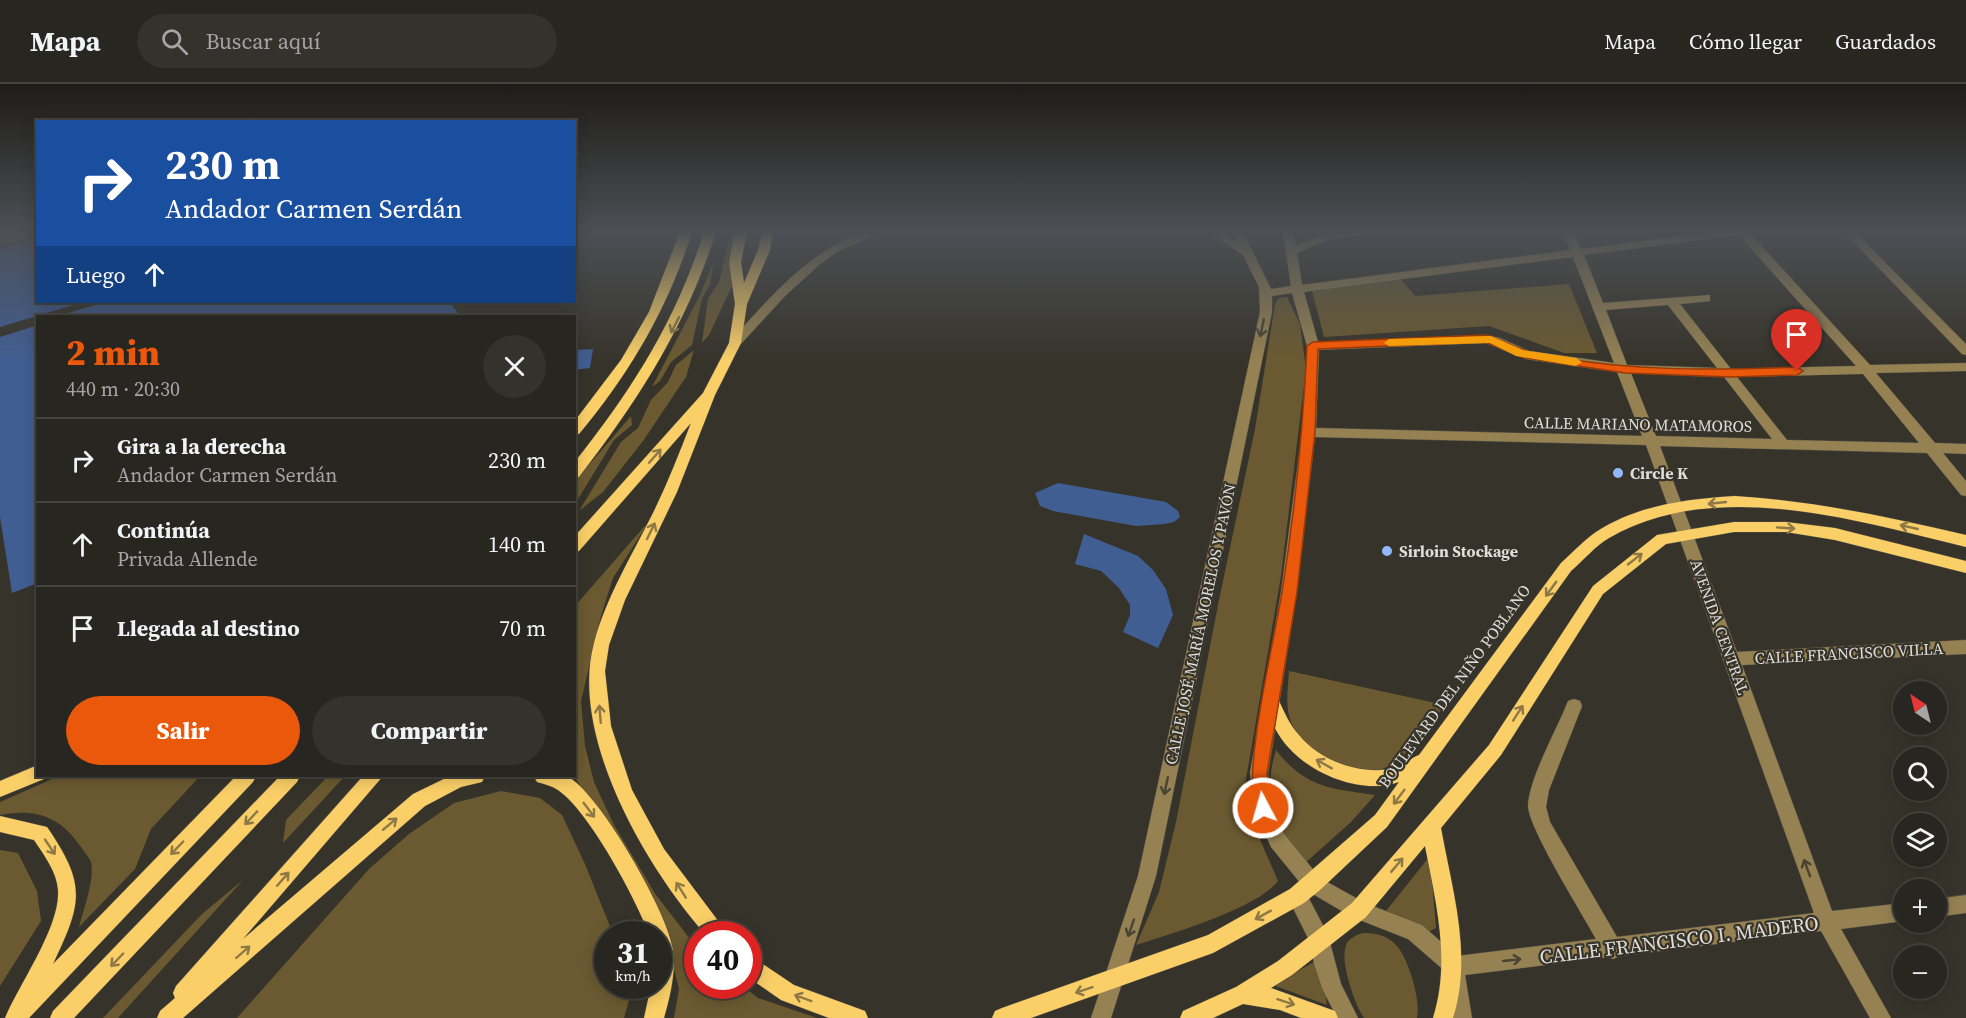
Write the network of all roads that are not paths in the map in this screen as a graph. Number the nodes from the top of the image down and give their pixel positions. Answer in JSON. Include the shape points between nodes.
{"nodes":[{"id":1,"x":671,"y":276,"type":"edge"},
{"id":2,"x":697,"y":276,"type":"edge"},
{"id":3,"x":737,"y":276,"type":"edge"},
{"id":4,"x":753,"y":276,"type":"edge"},
{"id":5,"x":802,"y":276,"type":"edge"},
{"id":6,"x":1261,"y":276,"type":"edge"},
{"id":7,"x":1296,"y":276,"type":"edge"},
{"id":8,"x":1405,"y":276,"type":"edge"},
{"id":9,"x":1586,"y":276,"type":"edge"},
{"id":10,"x":1782,"y":276,"type":"edge"},
{"id":11,"x":1892,"y":276,"type":"edge"},
{"id":12,"x":1298,"y":289,"type":"junction"},
{"id":13,"x":1267,"y":293,"type":"junction"},
{"id":14,"x":1706,"y":298,"type":"dead end"},
{"id":15,"x":1672,"y":302,"type":"junction"},
{"id":16,"x":741,"y":304,"type":"junction"},
{"id":17,"x":1599,"y":307,"type":"junction"},
{"id":18,"x":735,"y":343,"type":"junction"},
{"id":19,"x":1313,"y":346,"type":"junction"},
{"id":20,"x":1966,"y":351,"type":"edge"},
{"id":21,"x":1966,"y":367,"type":"edge"},
{"id":22,"x":1865,"y":368,"type":"junction"},
{"id":23,"x":1625,"y":369,"type":"junction"},
{"id":24,"x":1730,"y":374,"type":"junction"},
{"id":25,"x":708,"y":395,"type":"junction"},
{"id":26,"x":576,"y":429,"type":"edge"},
{"id":27,"x":1309,"y":432,"type":"junction"},
{"id":28,"x":1651,"y":441,"type":"junction"},
{"id":29,"x":1783,"y":444,"type":"junction"},
{"id":30,"x":1933,"y":448,"type":"junction"},
{"id":31,"x":1966,"y":449,"type":"edge"},
{"id":32,"x":576,"y":470,"type":"edge"},
{"id":33,"x":1966,"y":491,"type":"edge"},
{"id":34,"x":1677,"y":508,"type":"junction"},
{"id":35,"x":1686,"y":534,"type":"junction"},
{"id":36,"x":1966,"y":541,"type":"edge"},
{"id":37,"x":576,"y":545,"type":"edge"},
{"id":38,"x":1966,"y":567,"type":"edge"},
{"id":39,"x":1966,"y":646,"type":"edge"},
{"id":40,"x":1731,"y":659,"type":"junction"},
{"id":41,"x":1272,"y":704,"type":"junction"},
{"id":42,"x":1574,"y":706,"type":"dead end"},
{"id":43,"x":1434,"y":750,"type":"junction"},
{"id":44,"x":36,"y":774,"type":"edge"},
{"id":45,"x":246,"y":777,"type":"edge"},
{"id":46,"x":290,"y":777,"type":"edge"},
{"id":47,"x":373,"y":777,"type":"edge"},
{"id":48,"x":472,"y":777,"type":"edge"},
{"id":49,"x":546,"y":777,"type":"edge"},
{"id":50,"x":0,"y":789,"type":"edge"},
{"id":51,"x":0,"y":824,"type":"edge"},
{"id":52,"x":1431,"y":825,"type":"junction"},
{"id":53,"x":1305,"y":890,"type":"junction"},
{"id":54,"x":1966,"y":904,"type":"edge"},
{"id":55,"x":1947,"y":907,"type":"edge"},
{"id":56,"x":1359,"y":910,"type":"junction"},
{"id":57,"x":1893,"y":914,"type":"edge"},
{"id":58,"x":706,"y":921,"type":"edge"},
{"id":59,"x":1827,"y":923,"type":"junction"},
{"id":60,"x":1321,"y":942,"type":"junction"},
{"id":61,"x":1613,"y":949,"type":"junction"},
{"id":62,"x":1454,"y":966,"type":"junction"},
{"id":63,"x":762,"y":974,"type":"edge"},
{"id":64,"x":1113,"y":980,"type":"junction"},
{"id":65,"x":1243,"y":994,"type":"junction"},
{"id":66,"x":15,"y":1017,"type":"edge"},
{"id":67,"x":60,"y":1018,"type":"edge"},
{"id":68,"x":161,"y":1018,"type":"edge"},
{"id":69,"x":167,"y":1018,"type":"edge"},
{"id":70,"x":654,"y":1018,"type":"edge"},
{"id":71,"x":858,"y":1018,"type":"edge"},
{"id":72,"x":1002,"y":1018,"type":"edge"},
{"id":73,"x":1101,"y":1018,"type":"edge"},
{"id":74,"x":1190,"y":1018,"type":"edge"},
{"id":75,"x":1328,"y":1018,"type":"edge"},
{"id":76,"x":1348,"y":1018,"type":"edge"},
{"id":77,"x":1443,"y":1018,"type":"edge"},
{"id":78,"x":1462,"y":1018,"type":"edge"},
{"id":79,"x":1881,"y":1018,"type":"edge"}],
"edges":[{"from":1,"to":26,"type":"main road","via":[[647,329],[606,396]]},
{"from":2,"to":32,"type":"main road","one_way":true,"via":[[666,344],[626,408]]},
{"from":3,"to":16,"type":"main road"},
{"from":4,"to":16,"type":"main road"},
{"from":5,"to":18,"type":"street"},
{"from":6,"to":13,"type":"street","name":"CALLE JOSÉ MARÍA MORELOS Y PAVÓN"},
{"from":7,"to":12,"type":"street"},
{"from":8,"to":12,"type":"street"},
{"from":9,"to":17,"type":"street","name":"AVENIDA CENTRAL"},
{"from":10,"to":22,"type":"street"},
{"from":11,"to":20,"type":"street"},
{"from":12,"to":13,"type":"street"},
{"from":12,"to":19,"type":"street"},
{"from":13,"to":64,"type":"street","name":"CALLE JOSÉ MARÍA MORELOS Y PAVÓN","one_way":true,"via":[[1148,876]]},
{"from":14,"to":15,"type":"street"},
{"from":15,"to":17,"type":"street"},
{"from":15,"to":24,"type":"street"},
{"from":16,"to":18,"type":"main road"},
{"from":17,"to":23,"type":"street","name":"AVENIDA CENTRAL"},
{"from":18,"to":25,"type":"main road"},
{"from":19,"to":23,"type":"street","via":[[1486,339],[1526,355]]},
{"from":19,"to":27,"type":"street"},
{"from":21,"to":22,"type":"street"},
{"from":22,"to":24,"type":"street"},
{"from":22,"to":30,"type":"street"},
{"from":23,"to":24,"type":"street"},
{"from":23,"to":28,"type":"street","name":"AVENIDA CENTRAL"},
{"from":24,"to":29,"type":"street"},
{"from":37,"to":25,"type":"main road","one_way":true},
{"from":58,"to":25,"type":"main road","one_way":true,"via":[[648,836],[613,769],[600,723],[596,669],[613,609],[670,492]]},
{"from":27,"to":28,"type":"street","name":"CALLE MARIANO MATAMOROS"},
{"from":27,"to":41,"type":"street"},
{"from":28,"to":29,"type":"street","name":"CALLE MARIANO MATAMOROS"},
{"from":28,"to":34,"type":"street","name":"AVENIDA CENTRAL"},
{"from":29,"to":30,"type":"street","name":"CALLE MARIANO MATAMOROS"},
{"from":30,"to":31,"type":"street","name":"CALLE MARIANO MATAMOROS"},
{"from":30,"to":33,"type":"street"},
{"from":34,"to":35,"type":"street","name":"AVENIDA CENTRAL"},
{"from":36,"to":34,"type":"main road","name":"BOULEVARD DEL NIÑO POBLANO","one_way":true,"via":[[1815,507],[1722,501]]},
{"from":34,"to":43,"type":"main road","name":"BOULEVARD DEL NIÑO POBLANO","one_way":true,"via":[[1640,516],[1603,534],[1566,567]]},
{"from":35,"to":38,"type":"main road","one_way":true,"via":[[1734,527],[1786,527],[1835,534]]},
{"from":35,"to":40,"type":"street","name":"AVENIDA CENTRAL"},
{"from":52,"to":35,"type":"main road","one_way":true,"via":[[1495,750],[1598,590],[1662,539]]},
{"from":39,"to":40,"type":"street","name":"CALLE FRANCISCO VILLA"},
{"from":59,"to":40,"type":"street","name":"AVENIDA CENTRAL","one_way":true},
{"from":43,"to":41,"type":"main road","one_way":true,"via":[[1417,767],[1391,776],[1360,777],[1329,768],[1302,751],[1282,729]]},
{"from":41,"to":53,"type":"street","via":[[1259,773],[1263,808]]},
{"from":42,"to":61,"type":"street","via":[[1540,790],[1537,807],[1542,825]]},
{"from":43,"to":53,"type":"main road","name":"BOULEVARD DEL NIÑO POBLANO","one_way":true,"via":[[1381,821]]},
{"from":44,"to":50,"type":"main road"},
{"from":45,"to":66,"type":"main road","one_way":true},
{"from":46,"to":67,"type":"main road","one_way":true},
{"from":68,"to":47,"type":"main road","one_way":true},
{"from":69,"to":48,"type":"main road","one_way":true,"via":[[419,800]]},
{"from":49,"to":70,"type":"main road","one_way":true,"via":[[567,785],[589,808],[649,910],[662,942],[664,979]]},
{"from":51,"to":66,"type":"main road","one_way":true,"via":[[40,832],[56,856],[68,892],[59,927]]},
{"from":56,"to":52,"type":"main road","one_way":true},
{"from":52,"to":62,"type":"main road"},
{"from":53,"to":56,"type":"street"},
{"from":53,"to":60,"type":"street"},
{"from":53,"to":64,"type":"main road","name":"BOULEVARD DEL NIÑO POBLANO","one_way":true,"via":[[1213,943]]},
{"from":54,"to":55,"type":"street"},
{"from":56,"to":60,"type":"main road"},
{"from":56,"to":62,"type":"street","via":[[1415,932]]},
{"from":57,"to":59,"type":"street","name":"CALLE FRANCISCO I. MADERO"},
{"from":59,"to":61,"type":"street","name":"CALLE FRANCISCO I. MADERO"},
{"from":59,"to":79,"type":"street","name":"AVENIDA CENTRAL"},
{"from":60,"to":65,"type":"main road"},
{"from":60,"to":76,"type":"street","via":[[1332,988]]},
{"from":62,"to":61,"type":"street","name":"CALLE FRANCISCO I. MADERO","one_way":true},
{"from":62,"to":77,"type":"main road"},
{"from":62,"to":78,"type":"street"},
{"from":71,"to":63,"type":"main road","one_way":true,"via":[[788,993]]},
{"from":64,"to":72,"type":"main road","name":"BOULEVARD DEL NIÑO POBLANO","one_way":true},
{"from":64,"to":73,"type":"street","name":"CALLE JOSÉ MARÍA MORELOS Y PAVÓN"},
{"from":65,"to":74,"type":"main road"},
{"from":65,"to":75,"type":"main road","one_way":true,"via":[[1280,1000]]}]}
